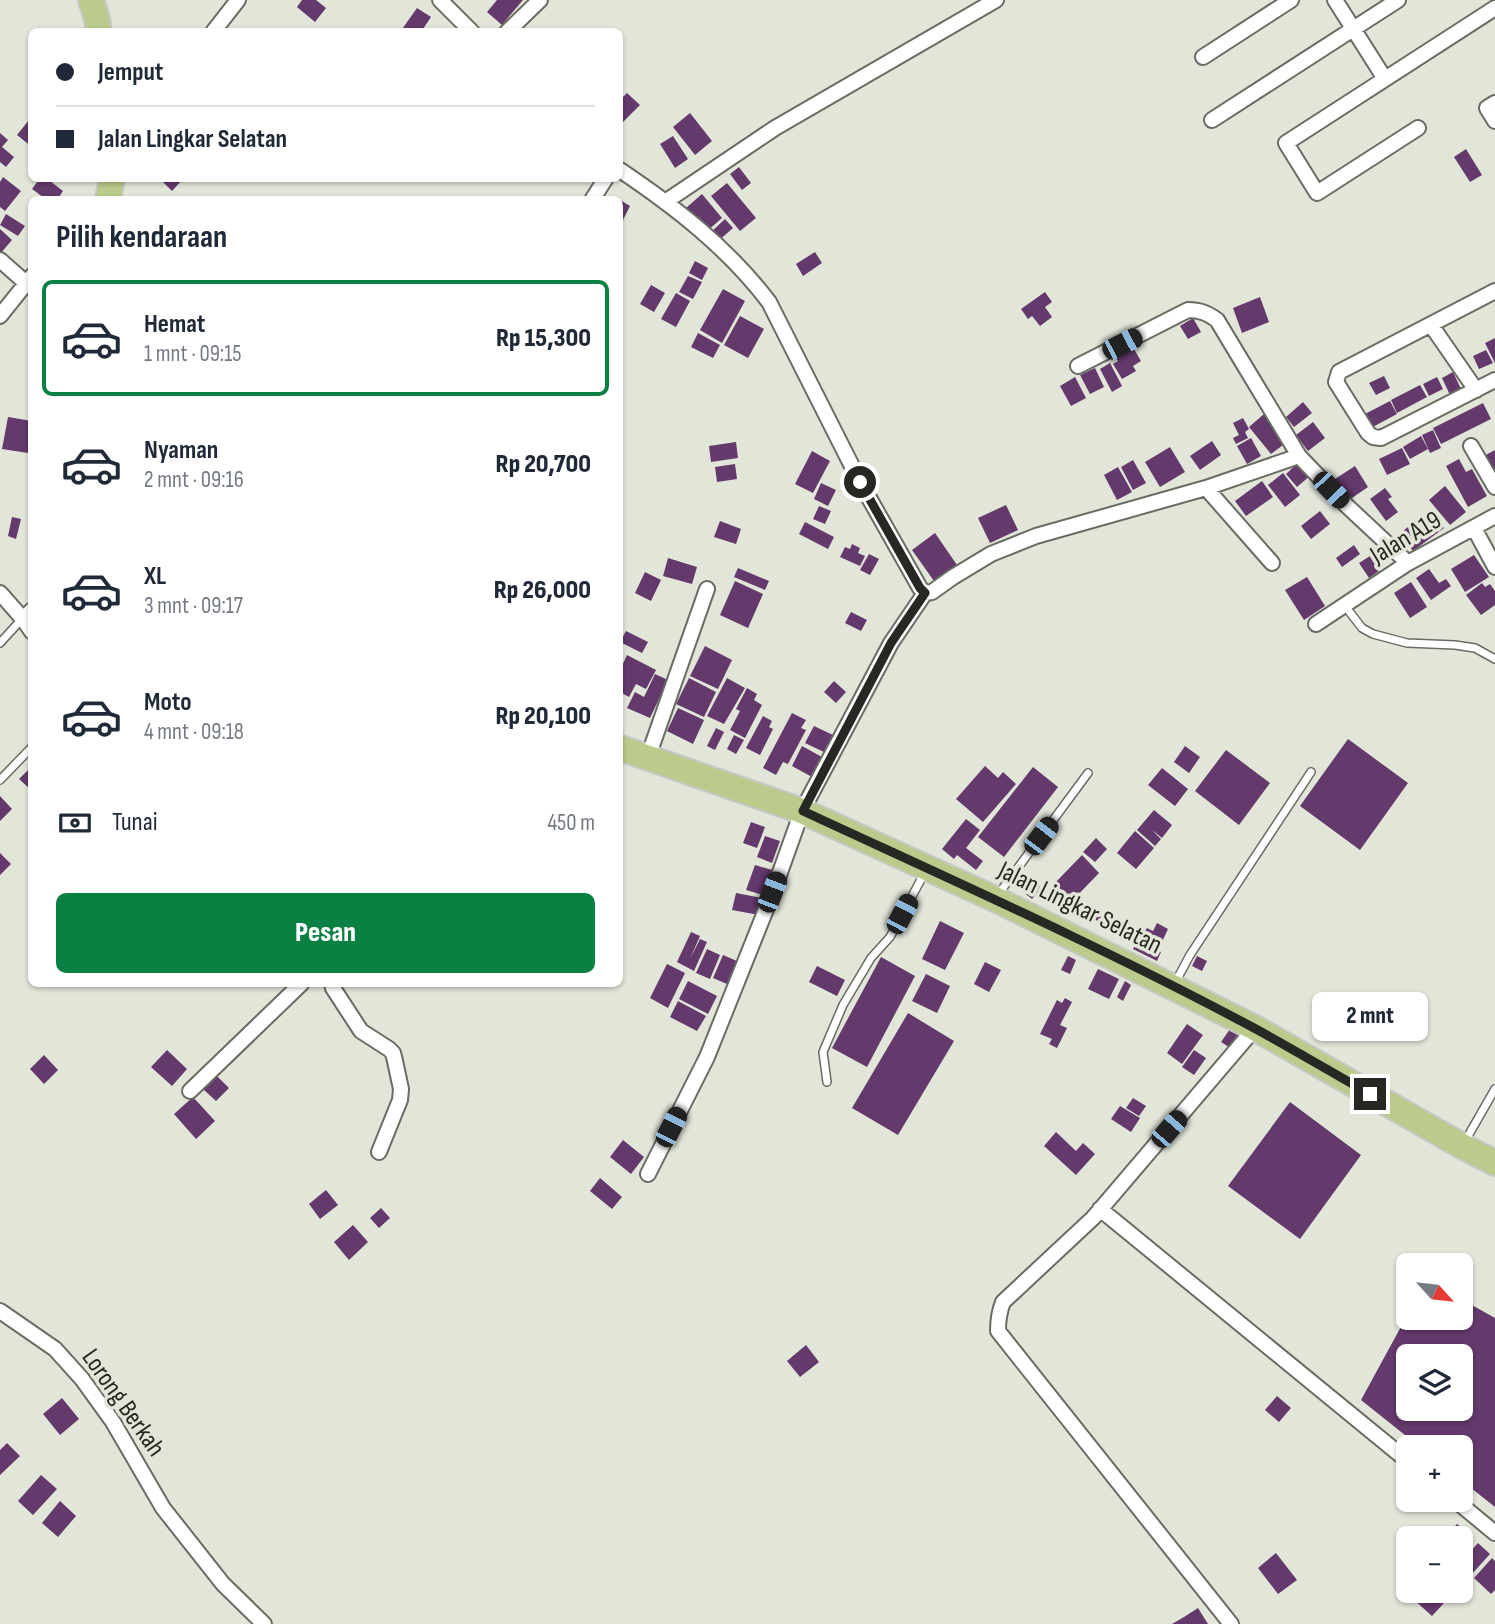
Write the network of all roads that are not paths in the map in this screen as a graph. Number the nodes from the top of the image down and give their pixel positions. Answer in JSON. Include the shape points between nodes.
{"nodes":[{"id":1,"x":91,"y":0,"type":"edge"},
{"id":2,"x":238,"y":0,"type":"edge"},
{"id":3,"x":440,"y":0,"type":"edge"},
{"id":4,"x":540,"y":0,"type":"edge"},
{"id":5,"x":996,"y":0,"type":"edge"},
{"id":6,"x":1291,"y":0,"type":"edge"},
{"id":7,"x":1335,"y":0,"type":"edge"},
{"id":8,"x":1398,"y":0,"type":"edge"},
{"id":9,"x":1495,"y":8,"type":"edge"},
{"id":10,"x":99,"y":28,"type":"edge"},
{"id":11,"x":216,"y":28,"type":"edge"},
{"id":12,"x":468,"y":28,"type":"edge"},
{"id":13,"x":511,"y":28,"type":"edge"},
{"id":14,"x":1353,"y":29,"type":"junction"},
{"id":15,"x":1203,"y":57,"type":"dead end"},
{"id":16,"x":1385,"y":79,"type":"junction"},
{"id":17,"x":1491,"y":105,"type":"edge"},
{"id":18,"x":1212,"y":120,"type":"dead end"},
{"id":19,"x":1495,"y":121,"type":"edge"},
{"id":20,"x":1418,"y":128,"type":"dead end"},
{"id":21,"x":623,"y":172,"type":"edge"},
{"id":22,"x":666,"y":202,"type":"junction"},
{"id":23,"x":0,"y":260,"type":"edge"},
{"id":24,"x":28,"y":278,"type":"edge"},
{"id":25,"x":28,"y":280,"type":"edge"},
{"id":26,"x":1495,"y":291,"type":"edge"},
{"id":27,"x":0,"y":316,"type":"edge"},
{"id":28,"x":1431,"y":325,"type":"junction"},
{"id":29,"x":1079,"y":366,"type":"dead end"},
{"id":30,"x":1495,"y":380,"type":"edge"},
{"id":31,"x":1476,"y":390,"type":"junction"},
{"id":32,"x":1471,"y":446,"type":"dead end"},
{"id":33,"x":1299,"y":456,"type":"junction"},
{"id":34,"x":1495,"y":487,"type":"edge"},
{"id":35,"x":1206,"y":488,"type":"junction"},
{"id":36,"x":1495,"y":516,"type":"edge"},
{"id":37,"x":1474,"y":527,"type":"junction"},
{"id":38,"x":1272,"y":563,"type":"dead end"},
{"id":39,"x":1408,"y":563,"type":"junction"},
{"id":40,"x":1495,"y":567,"type":"edge"},
{"id":41,"x":707,"y":589,"type":"dead end"},
{"id":42,"x":0,"y":593,"type":"edge"},
{"id":43,"x":925,"y":593,"type":"junction"},
{"id":44,"x":1345,"y":606,"type":"junction"},
{"id":45,"x":27,"y":615,"type":"edge"},
{"id":46,"x":1316,"y":624,"type":"dead end"},
{"id":47,"x":0,"y":643,"type":"edge"},
{"id":48,"x":1495,"y":659,"type":"edge"},
{"id":49,"x":623,"y":749,"type":"edge"},
{"id":50,"x":28,"y":751,"type":"edge"},
{"id":51,"x":648,"y":757,"type":"junction"},
{"id":52,"x":1311,"y":772,"type":"dead end"},
{"id":53,"x":1088,"y":773,"type":"dead end"},
{"id":54,"x":0,"y":780,"type":"edge"},
{"id":55,"x":803,"y":811,"type":"junction"},
{"id":56,"x":927,"y":868,"type":"junction"},
{"id":57,"x":995,"y":899,"type":"junction"},
{"id":58,"x":1173,"y":986,"type":"junction"},
{"id":59,"x":298,"y":987,"type":"edge"},
{"id":60,"x":333,"y":987,"type":"edge"},
{"id":61,"x":1255,"y":1028,"type":"junction"},
{"id":62,"x":827,"y":1082,"type":"dead end"},
{"id":63,"x":1495,"y":1089,"type":"edge"},
{"id":64,"x":190,"y":1091,"type":"dead end"},
{"id":65,"x":1462,"y":1146,"type":"junction"},
{"id":66,"x":379,"y":1152,"type":"dead end"},
{"id":67,"x":1495,"y":1163,"type":"edge"},
{"id":68,"x":648,"y":1174,"type":"dead end"},
{"id":69,"x":1100,"y":1209,"type":"junction"},
{"id":70,"x":0,"y":1311,"type":"edge"},
{"id":71,"x":1396,"y":1451,"type":"edge"},
{"id":72,"x":1470,"y":1512,"type":"edge"},
{"id":73,"x":1495,"y":1533,"type":"edge"},
{"id":74,"x":264,"y":1624,"type":"edge"},
{"id":75,"x":1231,"y":1624,"type":"edge"}],
"edges":[{"from":1,"to":10,"type":"highway"},
{"from":2,"to":11,"type":"street"},
{"from":3,"to":12,"type":"street"},
{"from":4,"to":13,"type":"street"},
{"from":5,"to":22,"type":"street","via":[[775,128]]},
{"from":6,"to":15,"type":"street"},
{"from":7,"to":14,"type":"street"},
{"from":8,"to":14,"type":"street"},
{"from":9,"to":16,"type":"street"},
{"from":14,"to":16,"type":"street"},
{"from":14,"to":18,"type":"street"},
{"from":16,"to":20,"type":"street","via":[[1286,143],[1317,192]]},
{"from":17,"to":19,"type":"street"},
{"from":21,"to":22,"type":"street"},
{"from":22,"to":43,"type":"street","via":[[705,232],[769,302],[860,482]]},
{"from":23,"to":24,"type":"street"},
{"from":25,"to":27,"type":"street"},
{"from":26,"to":28,"type":"street"},
{"from":28,"to":31,"type":"street"},
{"from":28,"to":31,"type":"street","via":[[1339,372],[1336,382],[1368,433],[1381,438]]},
{"from":29,"to":33,"type":"street","via":[[1188,310],[1209,314],[1217,320]]},
{"from":30,"to":31,"type":"street"},
{"from":32,"to":34,"type":"street"},
{"from":33,"to":35,"type":"street"},
{"from":33,"to":39,"type":"street"},
{"from":35,"to":38,"type":"street"},
{"from":35,"to":43,"type":"street","via":[[1036,536],[991,554]]},
{"from":36,"to":37,"type":"street","name":"Jalan A19"},
{"from":37,"to":39,"type":"street","name":"Jalan A19"},
{"from":37,"to":40,"type":"street"},
{"from":39,"to":44,"type":"street","name":"Jalan A19"},
{"from":41,"to":51,"type":"street"},
{"from":42,"to":45,"type":"street"},
{"from":43,"to":55,"type":"street","via":[[891,643]]},
{"from":44,"to":46,"type":"street","name":"Jalan A19"},
{"from":44,"to":48,"type":"lane","via":[[1362,628],[1373,634],[1407,643],[1475,648]]},
{"from":45,"to":47,"type":"lane"},
{"from":49,"to":51,"type":"highway","name":"Jalan Lingkar Selatan"},
{"from":50,"to":54,"type":"lane"},
{"from":51,"to":55,"type":"highway","name":"Jalan Lingkar Selatan"},
{"from":52,"to":58,"type":"lane"},
{"from":53,"to":57,"type":"lane"},
{"from":55,"to":56,"type":"highway","name":"Jalan Lingkar Selatan"},
{"from":55,"to":68,"type":"street","via":[[707,1057]]},
{"from":56,"to":57,"type":"highway","name":"Jalan Lingkar Selatan"},
{"from":56,"to":62,"type":"lane","via":[[890,937],[871,958],[843,1005],[823,1052]]},
{"from":57,"to":58,"type":"highway","name":"Jalan Lingkar Selatan"},
{"from":58,"to":61,"type":"highway","name":"Jalan Lingkar Selatan"},
{"from":59,"to":64,"type":"street"},
{"from":60,"to":66,"type":"street","via":[[361,1031],[389,1049],[395,1060],[400,1100]]},
{"from":61,"to":65,"type":"highway","name":"Jalan Lingkar Selatan"},
{"from":61,"to":69,"type":"street"},
{"from":63,"to":65,"type":"lane"},
{"from":65,"to":67,"type":"highway","name":"Jalan Lingkar Selatan"},
{"from":69,"to":71,"type":"street"},
{"from":69,"to":75,"type":"street","via":[[1003,1302],[998,1331]]},
{"from":70,"to":74,"type":"street","name":"Lorong Berkah","via":[[55,1349],[82,1379],[163,1508],[223,1584]]},
{"from":72,"to":73,"type":"street"}]}
